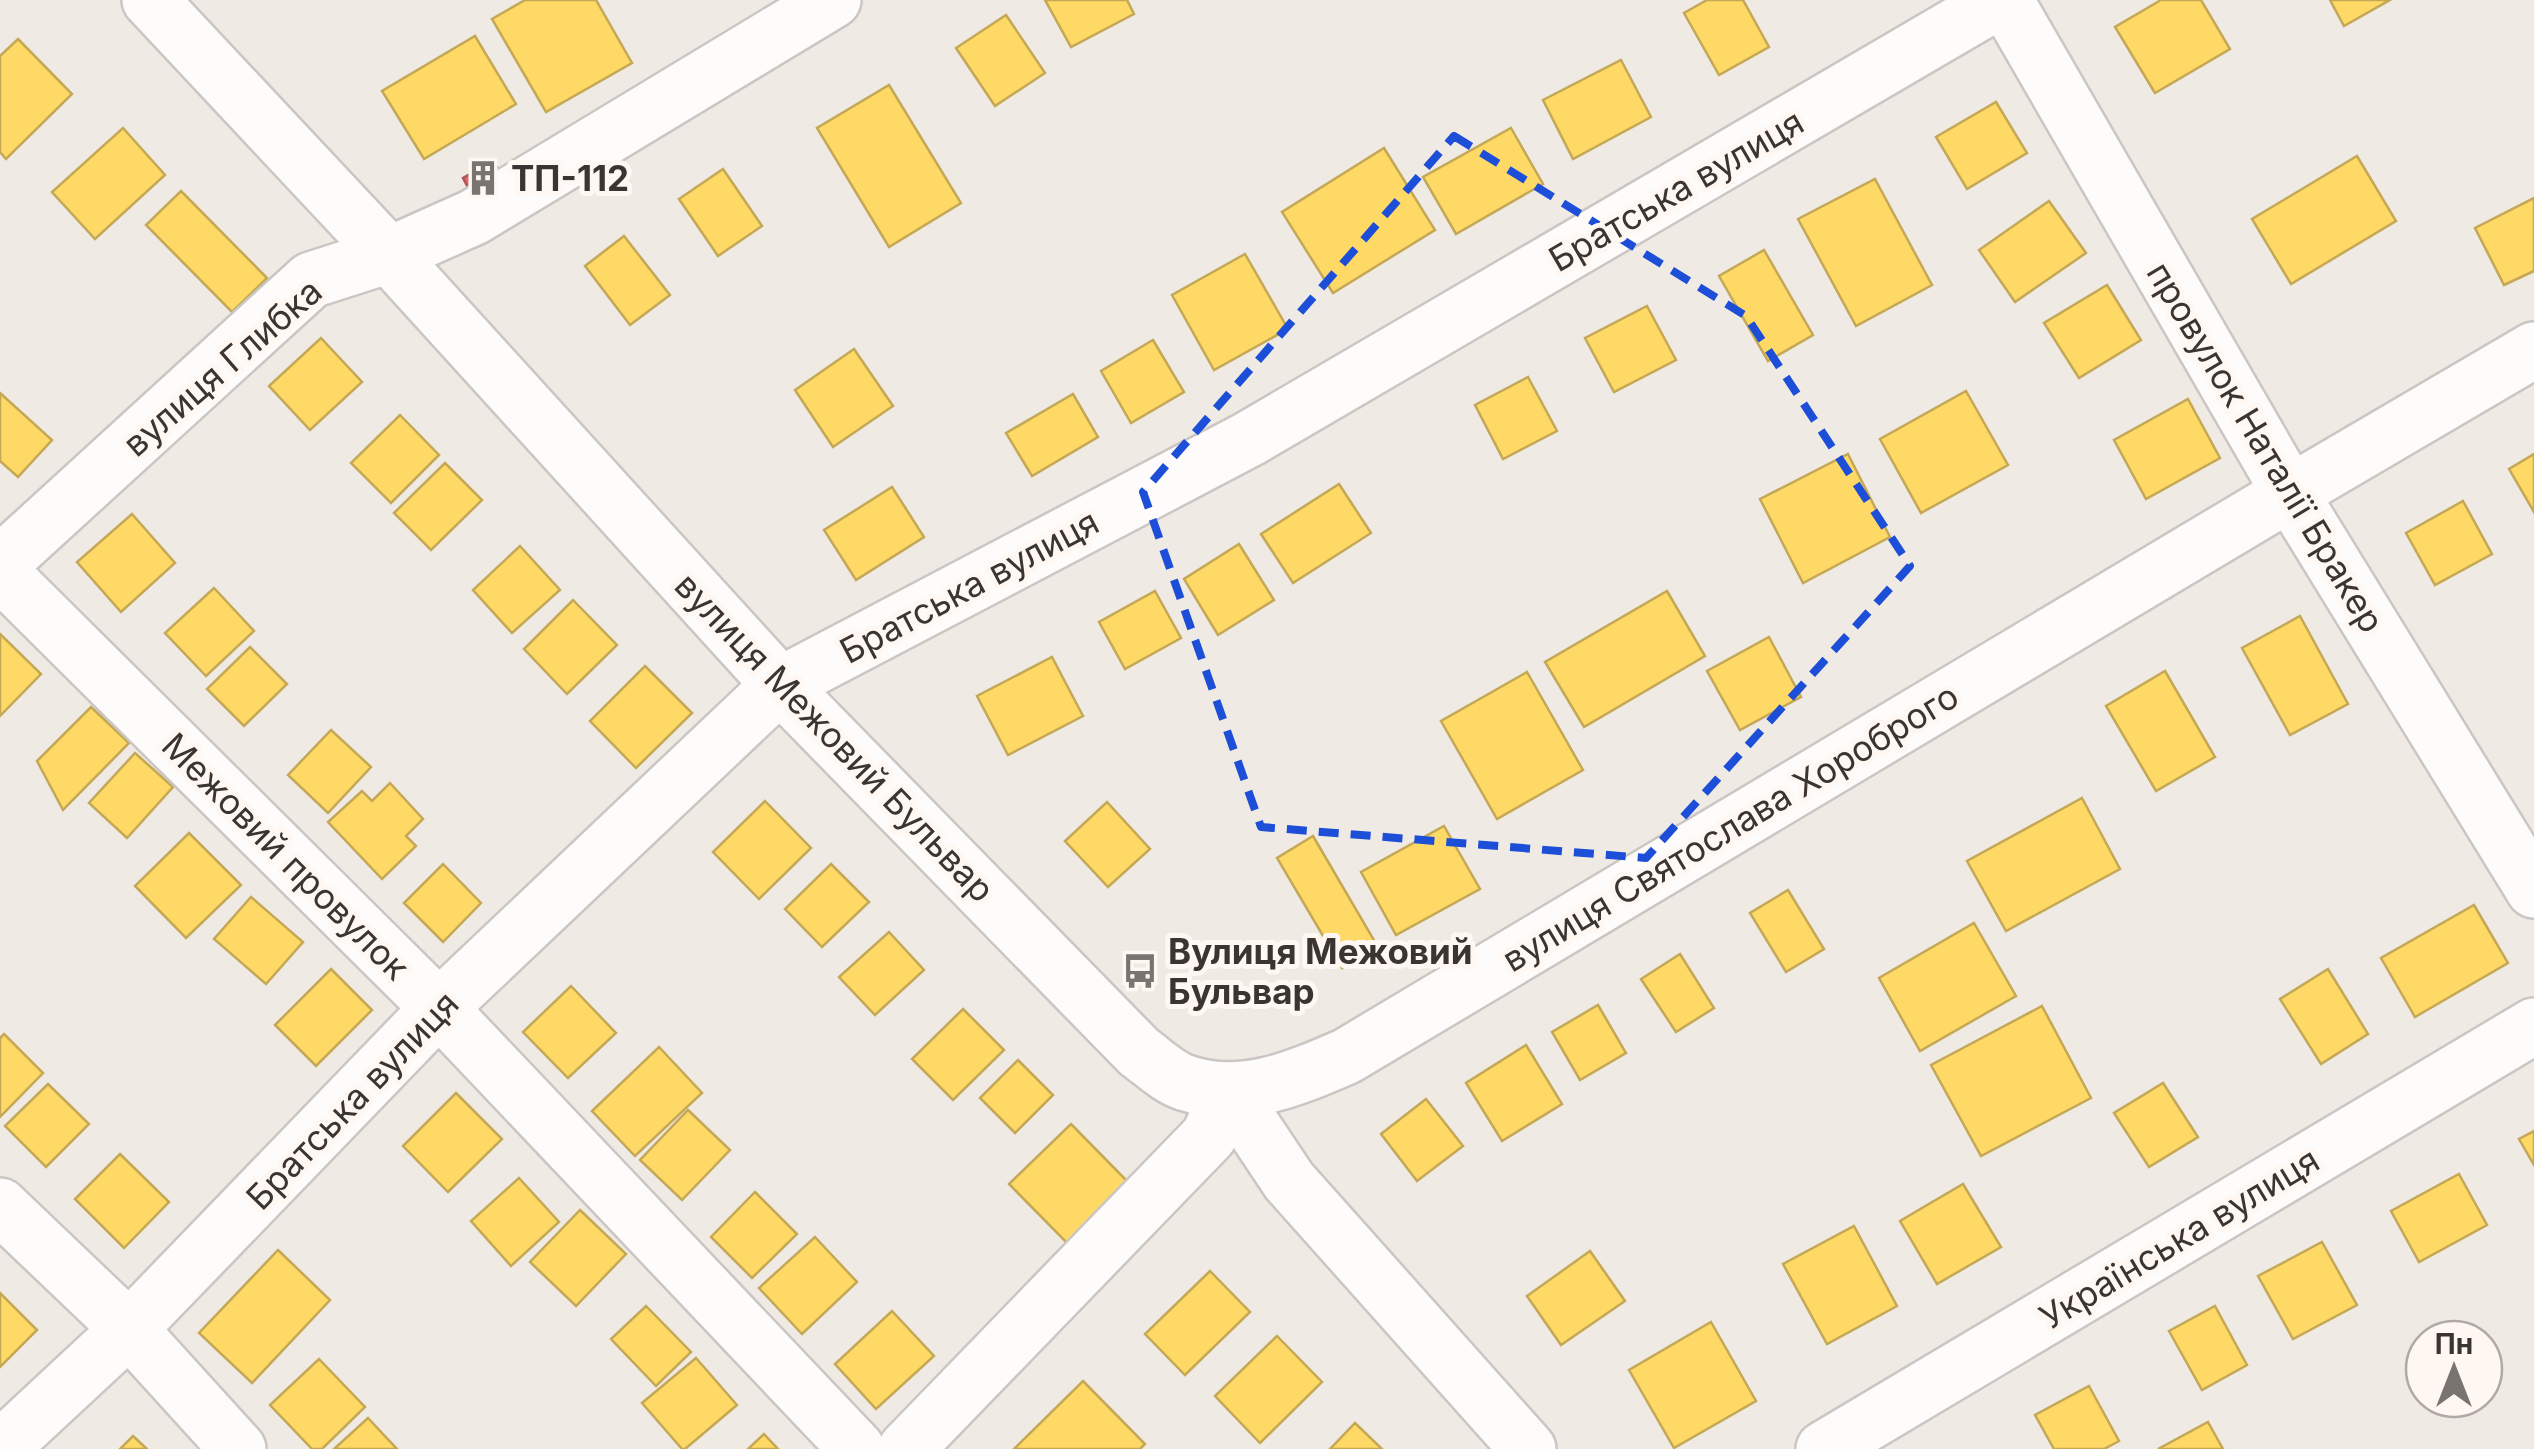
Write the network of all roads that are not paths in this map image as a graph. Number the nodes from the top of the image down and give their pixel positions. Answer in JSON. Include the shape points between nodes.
{"nodes":[{"id":1,"x":150,"y":0,"type":"edge"},
{"id":2,"x":832,"y":0,"type":"edge"},
{"id":3,"x":2003,"y":0,"type":"edge"},
{"id":4,"x":389,"y":255,"type":"junction"},
{"id":5,"x":2534,"y":350,"type":"edge"},
{"id":6,"x":2290,"y":493,"type":"junction"},
{"id":7,"x":0,"y":564,"type":"edge"},
{"id":8,"x":0,"y":572,"type":"edge"},
{"id":9,"x":780,"y":685,"type":"junction"},
{"id":10,"x":2534,"y":890,"type":"edge"},
{"id":11,"x":439,"y":1008,"type":"junction"},
{"id":12,"x":2534,"y":1026,"type":"edge"},
{"id":13,"x":1228,"y":1091,"type":"junction"},
{"id":14,"x":0,"y":1206,"type":"edge"},
{"id":15,"x":129,"y":1329,"type":"junction"},
{"id":16,"x":0,"y":1449,"type":"edge"},
{"id":17,"x":238,"y":1449,"type":"edge"},
{"id":18,"x":857,"y":1449,"type":"edge"},
{"id":19,"x":906,"y":1449,"type":"edge"},
{"id":20,"x":1528,"y":1449,"type":"edge"},
{"id":21,"x":1824,"y":1449,"type":"edge"}],
"edges":[{"from":1,"to":4,"type":"street","name":"вулиця Межовий Бульвар"},
{"from":2,"to":4,"type":"street","name":"вулиця Глибка","via":[[474,216]]},
{"from":3,"to":6,"type":"street","name":"провулок Наталії Бракер"},
{"from":3,"to":9,"type":"street","name":"Братська вулиця","via":[[1248,439]]},
{"from":4,"to":7,"type":"street","name":"вулиця Глибка","via":[[312,280]]},
{"from":4,"to":9,"type":"street","name":"вулиця Межовий Бульвар"},
{"from":5,"to":6,"type":"street","name":"вулиця Святослава Хороброго"},
{"from":6,"to":10,"type":"street","name":"провулок Наталії Бракер"},
{"from":6,"to":13,"type":"street","name":"вулиця Святослава Хороброго","via":[[1347,1056],[1285,1082]]},
{"from":8,"to":11,"type":"street","name":"Межовий провулок"},
{"from":9,"to":11,"type":"street","name":"Братська вулиця"},
{"from":9,"to":13,"type":"street","name":"вулиця Межовий Бульвар","via":[[1139,1052],[1183,1082]]},
{"from":11,"to":15,"type":"street","name":"Братська вулиця"},
{"from":11,"to":18,"type":"street","name":"Межовий провулок"},
{"from":12,"to":21,"type":"street","name":"Українська вулиця"},
{"from":13,"to":19,"type":"street","via":[[1210,1136]]},
{"from":13,"to":20,"type":"street","via":[[1288,1181]]},
{"from":14,"to":15,"type":"street"},
{"from":15,"to":16,"type":"street","name":"Братська вулиця"},
{"from":15,"to":17,"type":"street"}]}
